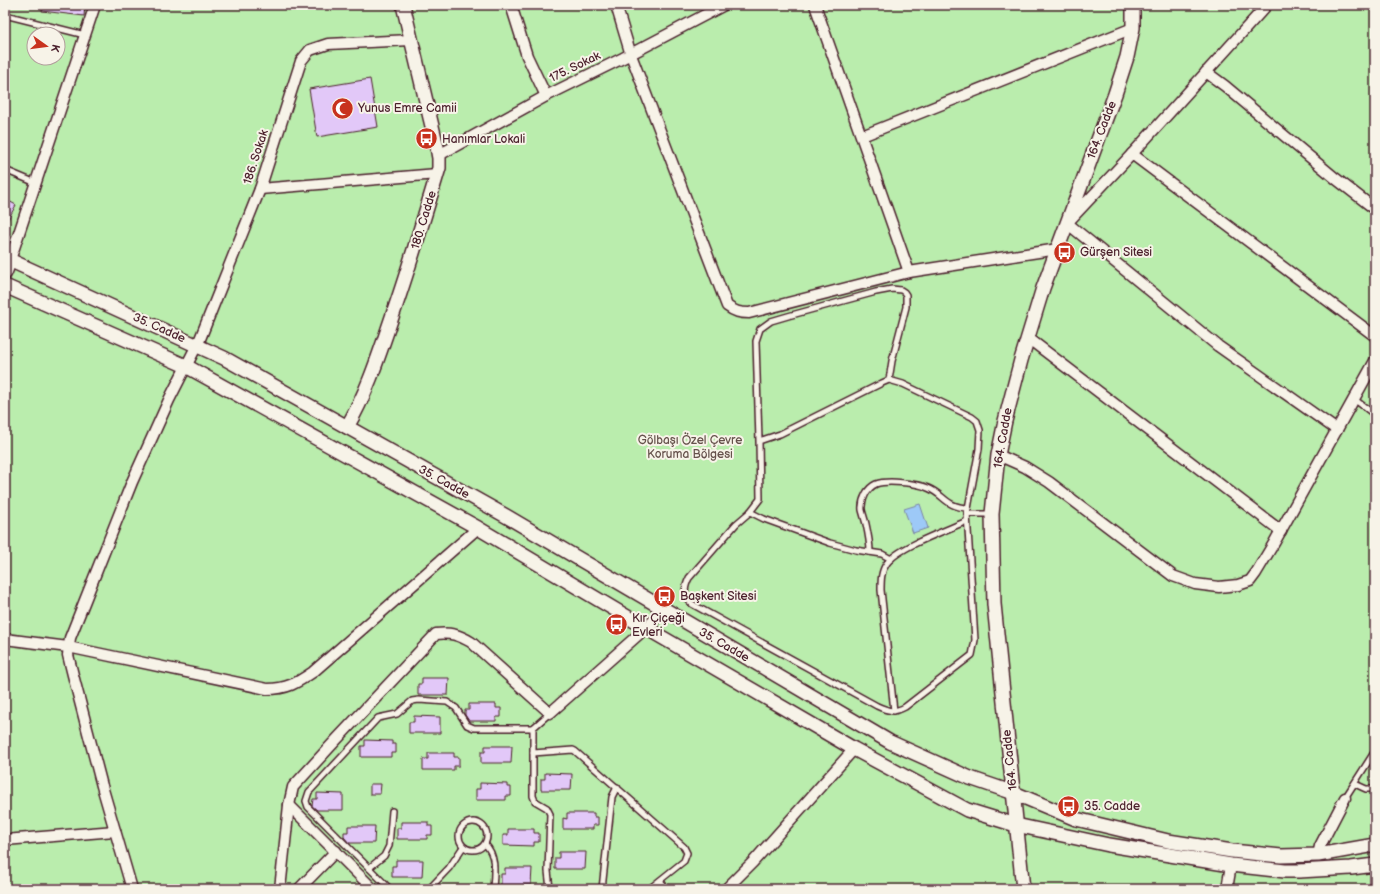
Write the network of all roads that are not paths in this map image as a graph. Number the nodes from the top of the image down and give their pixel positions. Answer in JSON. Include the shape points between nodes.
{"nodes":[{"id":1,"x":95,"y":5,"type":"edge"},
{"id":2,"x":403,"y":5,"type":"edge"},
{"id":3,"x":512,"y":5,"type":"edge"},
{"id":4,"x":616,"y":5,"type":"edge"},
{"id":5,"x":724,"y":5,"type":"edge"},
{"id":6,"x":815,"y":5,"type":"edge"},
{"id":7,"x":1133,"y":5,"type":"edge"},
{"id":8,"x":1267,"y":5,"type":"edge"},
{"id":9,"x":5,"y":15,"type":"edge"},
{"id":10,"x":1132,"y":28,"type":"junction"},
{"id":11,"x":85,"y":35,"type":"junction"},
{"id":12,"x":411,"y":40,"type":"junction"},
{"id":13,"x":631,"y":55,"type":"junction"},
{"id":14,"x":1206,"y":72,"type":"junction"},
{"id":15,"x":546,"y":96,"type":"junction"},
{"id":16,"x":862,"y":136,"type":"junction"},
{"id":17,"x":1132,"y":154,"type":"junction"},
{"id":18,"x":439,"y":155,"type":"junction"},
{"id":19,"x":5,"y":170,"type":"edge"},
{"id":20,"x":437,"y":174,"type":"junction"},
{"id":21,"x":36,"y":183,"type":"junction"},
{"id":22,"x":260,"y":189,"type":"junction"},
{"id":23,"x":1375,"y":208,"type":"edge"},
{"id":24,"x":1067,"y":223,"type":"junction"},
{"id":25,"x":1058,"y":249,"type":"junction"},
{"id":26,"x":8,"y":259,"type":"edge"},
{"id":27,"x":909,"y":272,"type":"junction"},
{"id":28,"x":5,"y":273,"type":"edge"},
{"id":29,"x":5,"y":286,"type":"edge"},
{"id":30,"x":1375,"y":336,"type":"edge"},
{"id":31,"x":1028,"y":338,"type":"junction"},
{"id":32,"x":197,"y":345,"type":"junction"},
{"id":33,"x":1375,"y":361,"type":"edge"},
{"id":34,"x":186,"y":366,"type":"junction"},
{"id":35,"x":889,"y":380,"type":"junction"},
{"id":36,"x":1354,"y":399,"type":"junction"},
{"id":37,"x":1374,"y":412,"type":"edge"},
{"id":38,"x":347,"y":427,"type":"junction"},
{"id":39,"x":1337,"y":430,"type":"junction"},
{"id":40,"x":759,"y":441,"type":"junction"},
{"id":41,"x":998,"y":455,"type":"junction"},
{"id":42,"x":967,"y":511,"type":"junction"},
{"id":43,"x":750,"y":512,"type":"junction"},
{"id":44,"x":992,"y":514,"type":"junction"},
{"id":45,"x":967,"y":521,"type":"junction"},
{"id":46,"x":478,"y":528,"type":"junction"},
{"id":47,"x":1281,"y":531,"type":"junction"},
{"id":48,"x":870,"y":552,"type":"junction"},
{"id":49,"x":891,"y":559,"type":"junction"},
{"id":50,"x":664,"y":610,"type":"junction"},
{"id":51,"x":646,"y":628,"type":"junction"},
{"id":52,"x":5,"y":639,"type":"edge"},
{"id":53,"x":68,"y":648,"type":"junction"},
{"id":54,"x":894,"y":712,"type":"junction"},
{"id":55,"x":550,"y":713,"type":"junction"},
{"id":56,"x":533,"y":728,"type":"junction"},
{"id":57,"x":854,"y":748,"type":"junction"},
{"id":58,"x":1375,"y":751,"type":"edge"},
{"id":59,"x":534,"y":753,"type":"junction"},
{"id":60,"x":1354,"y":784,"type":"junction"},
{"id":61,"x":617,"y":787,"type":"junction"},
{"id":62,"x":1375,"y":789,"type":"edge"},
{"id":63,"x":1014,"y":793,"type":"junction"},
{"id":64,"x":1345,"y":798,"type":"joint"},
{"id":65,"x":289,"y":805,"type":"junction"},
{"id":66,"x":392,"y":811,"type":"dead end"},
{"id":67,"x":1016,"y":824,"type":"junction"},
{"id":68,"x":115,"y":831,"type":"junction"},
{"id":69,"x":5,"y":840,"type":"edge"},
{"id":70,"x":485,"y":844,"type":"junction"},
{"id":71,"x":1375,"y":845,"type":"edge"},
{"id":72,"x":463,"y":847,"type":"junction"},
{"id":73,"x":336,"y":852,"type":"junction"},
{"id":74,"x":1318,"y":855,"type":"junction"},
{"id":75,"x":1231,"y":865,"type":"junction"},
{"id":76,"x":1375,"y":865,"type":"edge"},
{"id":77,"x":369,"y":868,"type":"junction"},
{"id":78,"x":660,"y":881,"type":"junction"},
{"id":79,"x":132,"y":889,"type":"edge"},
{"id":80,"x":280,"y":889,"type":"edge"},
{"id":81,"x":299,"y":889,"type":"edge"},
{"id":82,"x":373,"y":889,"type":"edge"},
{"id":83,"x":390,"y":889,"type":"edge"},
{"id":84,"x":429,"y":889,"type":"edge"},
{"id":85,"x":494,"y":889,"type":"edge"},
{"id":86,"x":550,"y":889,"type":"edge"},
{"id":87,"x":602,"y":889,"type":"edge"},
{"id":88,"x":648,"y":889,"type":"edge"},
{"id":89,"x":668,"y":889,"type":"edge"},
{"id":90,"x":726,"y":889,"type":"edge"},
{"id":91,"x":1023,"y":889,"type":"edge"},
{"id":92,"x":1227,"y":889,"type":"edge"}],
"edges":[{"from":1,"to":11,"type":"street"},
{"from":2,"to":12,"type":"street","name":"180. Cadde"},
{"from":3,"to":15,"type":"street","via":[[527,56]]},
{"from":4,"to":13,"type":"street"},
{"from":5,"to":13,"type":"street","name":"175. Sokak"},
{"from":6,"to":16,"type":"street"},
{"from":7,"to":10,"type":"street","name":"164. Cadde"},
{"from":8,"to":14,"type":"street"},
{"from":9,"to":11,"type":"lane"},
{"from":10,"to":16,"type":"street"},
{"from":10,"to":24,"type":"street","name":"164. Cadde","via":[[1116,94]]},
{"from":11,"to":21,"type":"street"},
{"from":12,"to":18,"type":"street","name":"180. Cadde"},
{"from":12,"to":22,"type":"street","name":"186. Sokak","via":[[328,44],[310,50],[301,61]]},
{"from":13,"to":15,"type":"street","name":"175. Sokak"},
{"from":13,"to":27,"type":"street","via":[[727,306],[741,313],[749,312]]},
{"from":14,"to":17,"type":"street"},
{"from":14,"to":23,"type":"street"},
{"from":15,"to":18,"type":"street","name":"175. Sokak"},
{"from":16,"to":27,"type":"street"},
{"from":17,"to":24,"type":"street"},
{"from":17,"to":30,"type":"street"},
{"from":18,"to":20,"type":"street","name":"180. Cadde"},
{"from":19,"to":21,"type":"lane"},
{"from":20,"to":22,"type":"street"},
{"from":20,"to":38,"type":"street","name":"180. Cadde","via":[[414,254],[377,361]]},
{"from":21,"to":26,"type":"street"},
{"from":22,"to":32,"type":"street","name":"186. Sokak"},
{"from":24,"to":25,"type":"street","name":"164. Cadde"},
{"from":24,"to":39,"type":"street","via":[[1218,346]]},
{"from":25,"to":27,"type":"street"},
{"from":25,"to":31,"type":"street","name":"164. Cadde"},
{"from":26,"to":28,"type":"street"},
{"from":26,"to":32,"type":"street","name":"35. Cadde"},
{"from":29,"to":34,"type":"street","name":"35. Cadde"},
{"from":31,"to":41,"type":"street","name":"164. Cadde"},
{"from":31,"to":47,"type":"street"},
{"from":32,"to":34,"type":"street","name":"186. Sokak"},
{"from":32,"to":38,"type":"street","name":"35. Cadde"},
{"from":33,"to":36,"type":"street"},
{"from":34,"to":46,"type":"street","name":"35. Cadde"},
{"from":34,"to":53,"type":"street","name":"186. Sokak","via":[[132,482]]},
{"from":35,"to":40,"type":"lane","via":[[780,434]]},
{"from":35,"to":40,"type":"lane","via":[[906,308],[907,298],[904,292],[897,289],[876,292],[771,321],[760,329],[756,341]]},
{"from":35,"to":42,"type":"lane","via":[[908,386],[978,421],[979,449]]},
{"from":36,"to":37,"type":"lane"},
{"from":36,"to":39,"type":"street"},
{"from":38,"to":50,"type":"street","name":"35. Cadde","via":[[506,516]]},
{"from":39,"to":47,"type":"street"},
{"from":40,"to":43,"type":"lane","via":[[760,499]]},
{"from":41,"to":44,"type":"street","name":"164. Cadde"},
{"from":41,"to":47,"type":"street","via":[[1025,467],[1049,482],[1173,576],[1195,584],[1219,587],[1250,581]]},
{"from":42,"to":44,"type":"lane"},
{"from":42,"to":45,"type":"lane"},
{"from":42,"to":48,"type":"lane","via":[[919,485],[877,484],[866,494],[862,509]]},
{"from":43,"to":48,"type":"lane","via":[[830,543]]},
{"from":43,"to":54,"type":"lane","via":[[736,524],[689,578],[684,590],[689,601],[870,702]]},
{"from":44,"to":63,"type":"street","name":"164. Cadde","via":[[994,604]]},
{"from":45,"to":49,"type":"lane","via":[[898,553]]},
{"from":45,"to":54,"type":"lane","via":[[975,640],[972,655],[905,707]]},
{"from":46,"to":51,"type":"street","name":"35. Cadde"},
{"from":46,"to":53,"type":"street","via":[[313,672],[287,687],[267,689]]},
{"from":48,"to":49,"type":"lane"},
{"from":49,"to":54,"type":"lane","via":[[883,571],[881,590]]},
{"from":50,"to":51,"type":"street"},
{"from":50,"to":63,"type":"street","name":"35. Cadde","via":[[890,742],[970,778]]},
{"from":51,"to":55,"type":"street"},
{"from":51,"to":57,"type":"street","name":"35. Cadde"},
{"from":52,"to":53,"type":"street"},
{"from":53,"to":68,"type":"street"},
{"from":55,"to":56,"type":"lane"},
{"from":55,"to":65,"type":"street","via":[[471,642],[453,633],[436,634],[297,782],[293,787]]},
{"from":56,"to":59,"type":"lane"},
{"from":56,"to":77,"type":"lane","via":[[474,728],[467,725],[452,704],[438,701],[416,700],[396,714],[378,718],[309,792],[306,801],[311,811]]},
{"from":57,"to":67,"type":"street","name":"35. Cadde","via":[[967,810]]},
{"from":57,"to":90,"type":"street"},
{"from":58,"to":60,"type":"lane"},
{"from":59,"to":61,"type":"lane","via":[[573,750]]},
{"from":59,"to":86,"type":"lane","via":[[533,796],[550,814]]},
{"from":60,"to":62,"type":"lane","via":[[1366,789]]},
{"from":60,"to":64,"type":"lane"},
{"from":61,"to":78,"type":"lane","via":[[686,850],[684,861]]},
{"from":61,"to":87,"type":"lane","via":[[612,796]]},
{"from":63,"to":67,"type":"street","name":"164. Cadde"},
{"from":63,"to":74,"type":"street","name":"35. Cadde","via":[[1076,819],[1168,841],[1281,856]]},
{"from":64,"to":74,"type":"street","via":[[1320,846]]},
{"from":65,"to":73,"type":"street"},
{"from":65,"to":80,"type":"street"},
{"from":66,"to":77,"type":"lane","via":[[388,851]]},
{"from":67,"to":75,"type":"street","name":"35. Cadde","via":[[1109,845]]},
{"from":67,"to":91,"type":"street","name":"164. Cadde"},
{"from":68,"to":69,"type":"street"},
{"from":68,"to":79,"type":"street"},
{"from":70,"to":72,"type":"lane","via":[[474,850]]},
{"from":70,"to":72,"type":"lane","via":[[487,833],[484,827],[480,823],[468,822],[463,825],[458,836]]},
{"from":70,"to":85,"type":"lane","via":[[490,849],[494,866]]},
{"from":71,"to":74,"type":"street","name":"35. Cadde"},
{"from":72,"to":84,"type":"lane","via":[[449,868]]},
{"from":73,"to":81,"type":"street"},
{"from":73,"to":82,"type":"street"},
{"from":75,"to":76,"type":"street","name":"35. Cadde","via":[[1285,871]]},
{"from":75,"to":92,"type":"street"},
{"from":77,"to":83,"type":"lane"},
{"from":78,"to":88,"type":"lane"},
{"from":78,"to":89,"type":"lane"}]}
